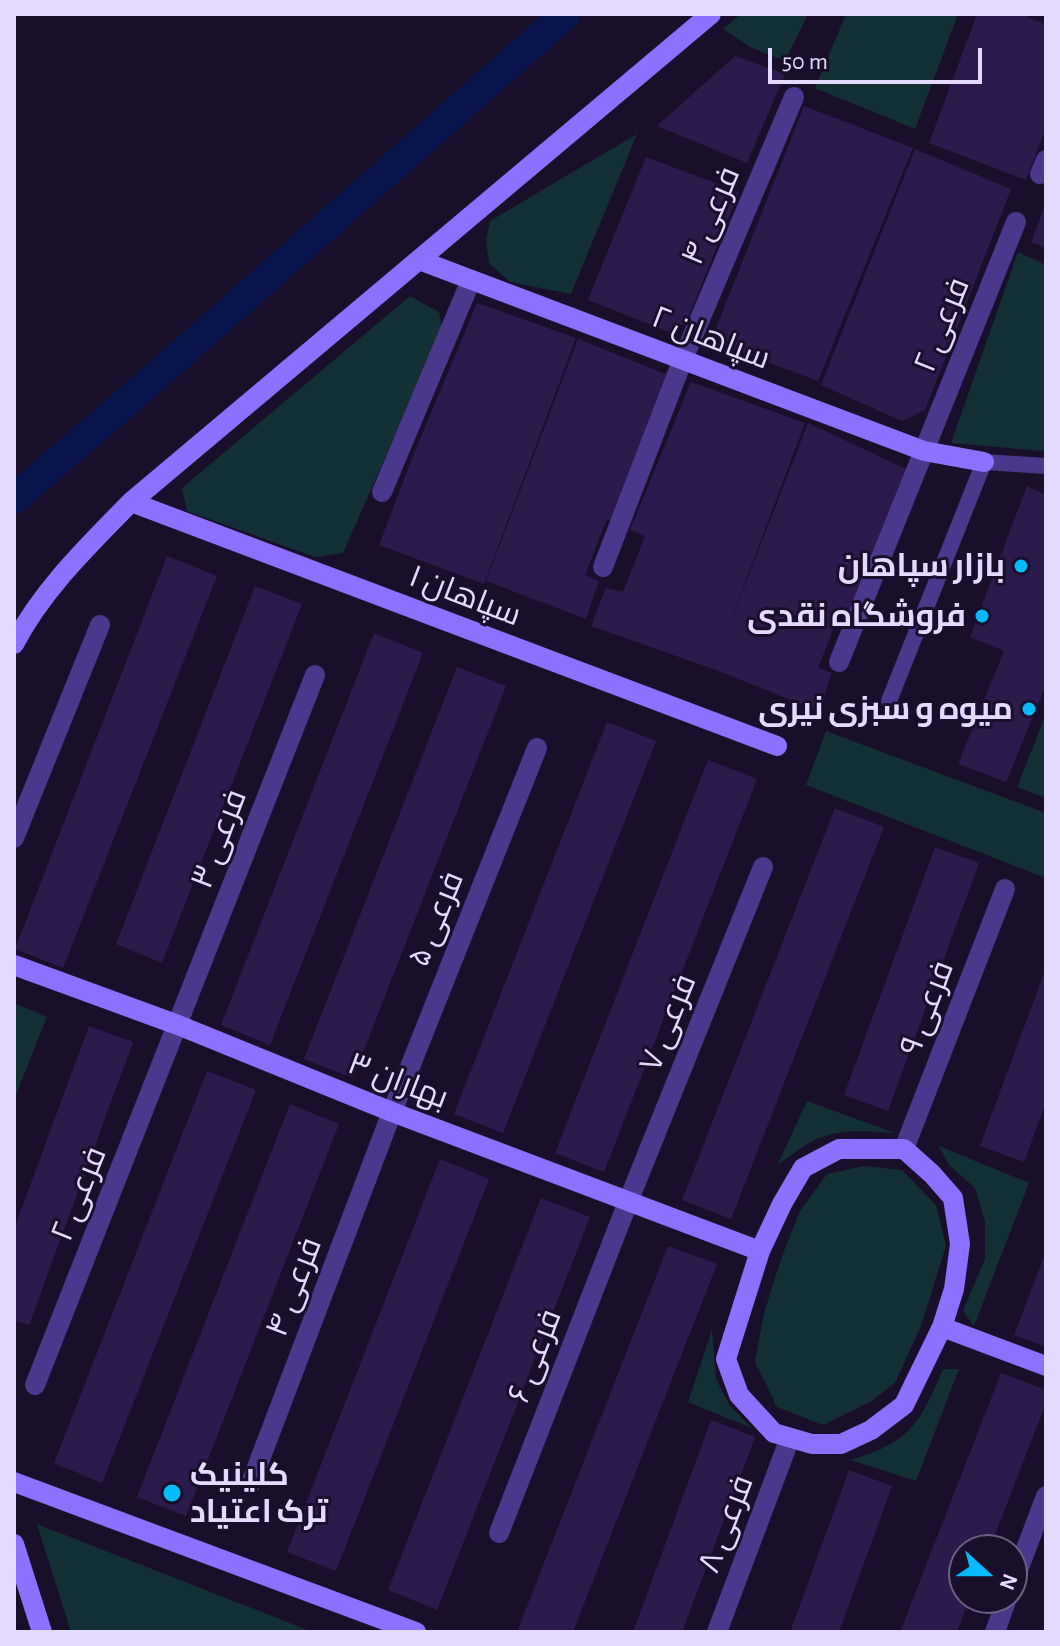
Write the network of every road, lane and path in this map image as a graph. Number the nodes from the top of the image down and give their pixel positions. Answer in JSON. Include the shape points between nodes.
{"nodes":[{"id":1,"x":711,"y":14,"type":"edge"},
{"id":2,"x":794,"y":97,"type":"dead end"},
{"id":3,"x":1016,"y":222,"type":"dead end"},
{"id":4,"x":419,"y":260,"type":"junction"},
{"id":5,"x":471,"y":280,"type":"junction"},
{"id":6,"x":683,"y":359,"type":"junction"},
{"id":7,"x":924,"y":451,"type":"junction"},
{"id":8,"x":984,"y":462,"type":"junction"},
{"id":9,"x":1046,"y":466,"type":"edge"},
{"id":10,"x":382,"y":492,"type":"dead end"},
{"id":11,"x":131,"y":502,"type":"junction"},
{"id":12,"x":603,"y":567,"type":"dead end"},
{"id":13,"x":100,"y":625,"type":"dead end"},
{"id":14,"x":14,"y":644,"type":"edge"},
{"id":15,"x":839,"y":662,"type":"dead end"},
{"id":16,"x":315,"y":675,"type":"dead end"},
{"id":17,"x":889,"y":701,"type":"dead end"},
{"id":18,"x":777,"y":746,"type":"dead end"},
{"id":19,"x":537,"y":748,"type":"dead end"},
{"id":20,"x":14,"y":838,"type":"edge"},
{"id":21,"x":763,"y":867,"type":"dead end"},
{"id":22,"x":1005,"y":889,"type":"dead end"},
{"id":23,"x":14,"y":965,"type":"edge"},
{"id":24,"x":178,"y":1025,"type":"junction"},
{"id":25,"x":392,"y":1112,"type":"junction"},
{"id":26,"x":904,"y":1149,"type":"junction"},
{"id":27,"x":628,"y":1202,"type":"junction"},
{"id":28,"x":760,"y":1251,"type":"junction"},
{"id":29,"x":942,"y":1327,"type":"junction"},
{"id":30,"x":1046,"y":1366,"type":"edge"},
{"id":31,"x":35,"y":1385,"type":"dead end"},
{"id":32,"x":790,"y":1438,"type":"junction"},
{"id":33,"x":14,"y":1482,"type":"edge"},
{"id":34,"x":251,"y":1483,"type":"dead end"},
{"id":35,"x":1046,"y":1496,"type":"edge"},
{"id":36,"x":499,"y":1533,"type":"dead end"},
{"id":37,"x":14,"y":1544,"type":"edge"},
{"id":38,"x":1028,"y":1544,"type":"edge"},
{"id":39,"x":42,"y":1632,"type":"edge"},
{"id":40,"x":416,"y":1632,"type":"edge"},
{"id":41,"x":717,"y":1632,"type":"edge"}],
"edges":[{"from":1,"to":4,"type":"street"},
{"from":2,"to":6,"type":"street","name":"فرعی ۴"},
{"from":3,"to":7,"type":"street","name":"فرعی ۲"},
{"from":4,"to":5,"type":"street","name":"سپاهان ۲"},
{"from":4,"to":11,"type":"street"},
{"from":5,"to":6,"type":"street","name":"سپاهان ۲"},
{"from":5,"to":10,"type":"street"},
{"from":6,"to":7,"type":"street","name":"سپاهان ۲"},
{"from":6,"to":12,"type":"street"},
{"from":7,"to":8,"type":"street","name":"سپاهان ۲"},
{"from":7,"to":15,"type":"street","name":"فرعی ۲"},
{"from":8,"to":9,"type":"lane"},
{"from":8,"to":17,"type":"lane"},
{"from":11,"to":14,"type":"street","via":[[68,567]]},
{"from":11,"to":18,"type":"street","name":"سپاهان ۱"},
{"from":13,"to":20,"type":"street"},
{"from":16,"to":24,"type":"street","name":"فرعی ۳"},
{"from":19,"to":25,"type":"street","name":"فرعی ۵"},
{"from":21,"to":27,"type":"street","name":"فرعی ۷"},
{"from":22,"to":26,"type":"street","name":"فرعی ۹"},
{"from":23,"to":24,"type":"street","name":"بهاران ۳"},
{"from":24,"to":25,"type":"street","name":"بهاران ۳"},
{"from":24,"to":31,"type":"street","name":"فرعی ۲"},
{"from":25,"to":27,"type":"street","name":"بهاران ۳"},
{"from":25,"to":34,"type":"street","name":"فرعی ۴"},
{"from":26,"to":28,"type":"street","via":[[839,1149],[803,1168]]},
{"from":26,"to":29,"type":"street","via":[[953,1198],[960,1244]]},
{"from":27,"to":28,"type":"street","name":"بهاران ۳"},
{"from":27,"to":36,"type":"street","name":"فرعی ۶"},
{"from":28,"to":32,"type":"street","via":[[726,1359],[739,1395],[774,1433]]},
{"from":29,"to":30,"type":"street"},
{"from":29,"to":32,"type":"street","via":[[904,1405],[871,1430],[841,1444]]},
{"from":32,"to":41,"type":"street","name":"فرعی ۸"},
{"from":33,"to":40,"type":"street"},
{"from":35,"to":38,"type":"street"},
{"from":37,"to":39,"type":"street"}]}
